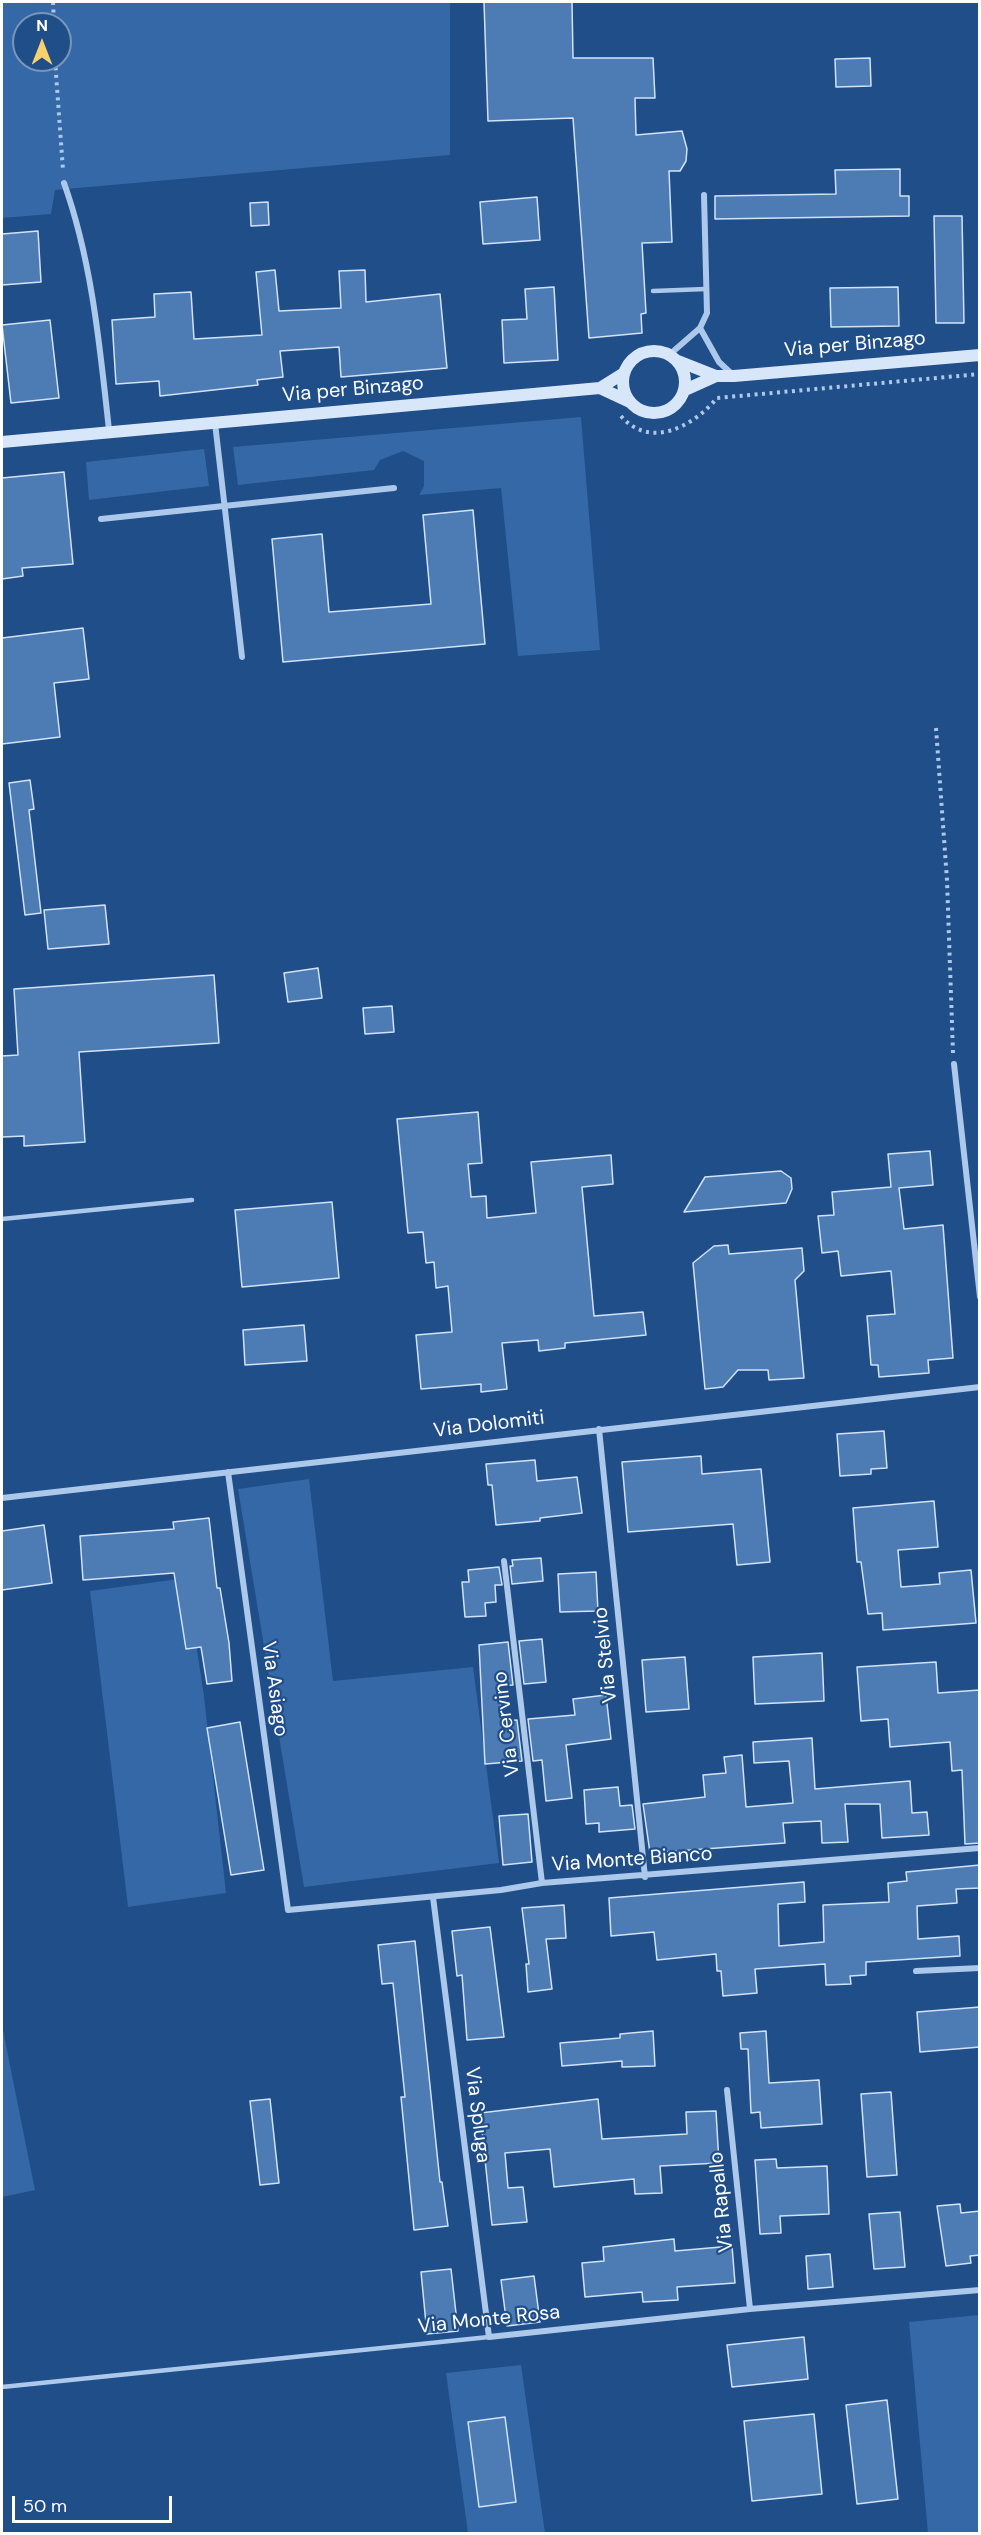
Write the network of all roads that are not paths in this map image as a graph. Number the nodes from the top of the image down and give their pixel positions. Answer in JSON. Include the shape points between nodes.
{"nodes":[{"id":1,"x":64,"y":183,"type":"road end"},
{"id":2,"x":704,"y":195,"type":"dead end"},
{"id":3,"x":706,"y":289,"type":"junction"},
{"id":4,"x":653,"y":291,"type":"dead end"},
{"id":5,"x":700,"y":327,"type":"junction"},
{"id":6,"x":980,"y":355,"type":"edge"},
{"id":7,"x":673,"y":358,"type":"junction"},
{"id":8,"x":624,"y":373,"type":"junction"},
{"id":9,"x":716,"y":376,"type":"junction"},
{"id":10,"x":734,"y":376,"type":"junction"},
{"id":11,"x":600,"y":388,"type":"junction"},
{"id":12,"x":685,"y":390,"type":"junction"},
{"id":13,"x":630,"y":402,"type":"junction"},
{"id":14,"x":215,"y":423,"type":"junction"},
{"id":15,"x":109,"y":430,"type":"junction"},
{"id":16,"x":2,"y":442,"type":"edge"},
{"id":17,"x":394,"y":488,"type":"dead end"},
{"id":18,"x":226,"y":507,"type":"junction"},
{"id":19,"x":102,"y":519,"type":"dead end"},
{"id":20,"x":242,"y":657,"type":"dead end"},
{"id":21,"x":954,"y":1064,"type":"road end"},
{"id":22,"x":192,"y":1200,"type":"dead end"},
{"id":23,"x":2,"y":1219,"type":"edge"},
{"id":24,"x":980,"y":1297,"type":"edge"},
{"id":25,"x":980,"y":1387,"type":"edge"},
{"id":26,"x":599,"y":1429,"type":"junction"},
{"id":27,"x":228,"y":1472,"type":"junction"},
{"id":28,"x":2,"y":1498,"type":"edge"},
{"id":29,"x":504,"y":1561,"type":"dead end"},
{"id":30,"x":980,"y":1848,"type":"edge"},
{"id":31,"x":645,"y":1877,"type":"junction"},
{"id":32,"x":542,"y":1883,"type":"junction"},
{"id":33,"x":433,"y":1897,"type":"junction"},
{"id":34,"x":288,"y":1910,"type":"joint"},
{"id":35,"x":980,"y":1968,"type":"edge"},
{"id":36,"x":916,"y":1971,"type":"dead end"},
{"id":37,"x":727,"y":2090,"type":"dead end"},
{"id":38,"x":980,"y":2290,"type":"edge"},
{"id":39,"x":750,"y":2309,"type":"junction"},
{"id":40,"x":489,"y":2337,"type":"junction"},
{"id":41,"x":2,"y":2387,"type":"edge"}],
"edges":[{"from":1,"to":15,"type":"street","via":[[75,211],[98,336]]},
{"from":2,"to":3,"type":"street"},
{"from":3,"to":4,"type":"lane"},
{"from":3,"to":5,"type":"street","via":[[707,313]]},
{"from":5,"to":7,"type":"street"},
{"from":5,"to":10,"type":"street","via":[[719,362]]},
{"from":6,"to":10,"type":"main road","name":"Via per Binzago"},
{"from":7,"to":8,"type":"main road","name":"Via per Binzago","via":[[661,351],[642,353],[628,364]]},
{"from":7,"to":9,"type":"main road","name":"Via per Binzago"},
{"from":7,"to":12,"type":"main road","via":[[685,375]]},
{"from":8,"to":11,"type":"main road","name":"Via per Binzago"},
{"from":8,"to":13,"type":"main road","via":[[623,383]]},
{"from":9,"to":10,"type":"main road","name":"Via per Binzago"},
{"from":9,"to":12,"type":"main road","name":"Via per Binzago"},
{"from":11,"to":13,"type":"main road","name":"Via per Binzago"},
{"from":11,"to":14,"type":"main road","name":"Via per Binzago"},
{"from":12,"to":13,"type":"main road","name":"Via per Binzago","via":[[676,405],[661,412],[644,412]]},
{"from":14,"to":15,"type":"main road","name":"Via per Binzago"},
{"from":14,"to":18,"type":"street"},
{"from":15,"to":16,"type":"main road","name":"Via per Binzago"},
{"from":17,"to":18,"type":"street"},
{"from":18,"to":19,"type":"street"},
{"from":18,"to":20,"type":"street"},
{"from":21,"to":24,"type":"street"},
{"from":22,"to":23,"type":"lane"},
{"from":25,"to":26,"type":"street","name":"Via Dolomiti"},
{"from":26,"to":27,"type":"street","name":"Via Dolomiti"},
{"from":26,"to":31,"type":"street","name":"Via Stelvio"},
{"from":27,"to":28,"type":"street","name":"Via Dolomiti"},
{"from":27,"to":34,"type":"street","name":"Via Asiago"},
{"from":29,"to":32,"type":"street","name":"Via Cervino"},
{"from":30,"to":31,"type":"street","name":"Via Monte Bianco"},
{"from":31,"to":32,"type":"street","name":"Via Monte Bianco"},
{"from":32,"to":33,"type":"street","name":"Via Monte Bianco"},
{"from":33,"to":34,"type":"street","name":"Via Monte Bianco"},
{"from":33,"to":40,"type":"street","name":"Via Spluga"},
{"from":35,"to":36,"type":"street"},
{"from":37,"to":39,"type":"street","name":"Via Rapallo"},
{"from":38,"to":39,"type":"street","name":"Via Monte Rosa"},
{"from":39,"to":40,"type":"street","name":"Via Monte Rosa"},
{"from":40,"to":41,"type":"lane","name":"Via Monte Rosa"}]}
